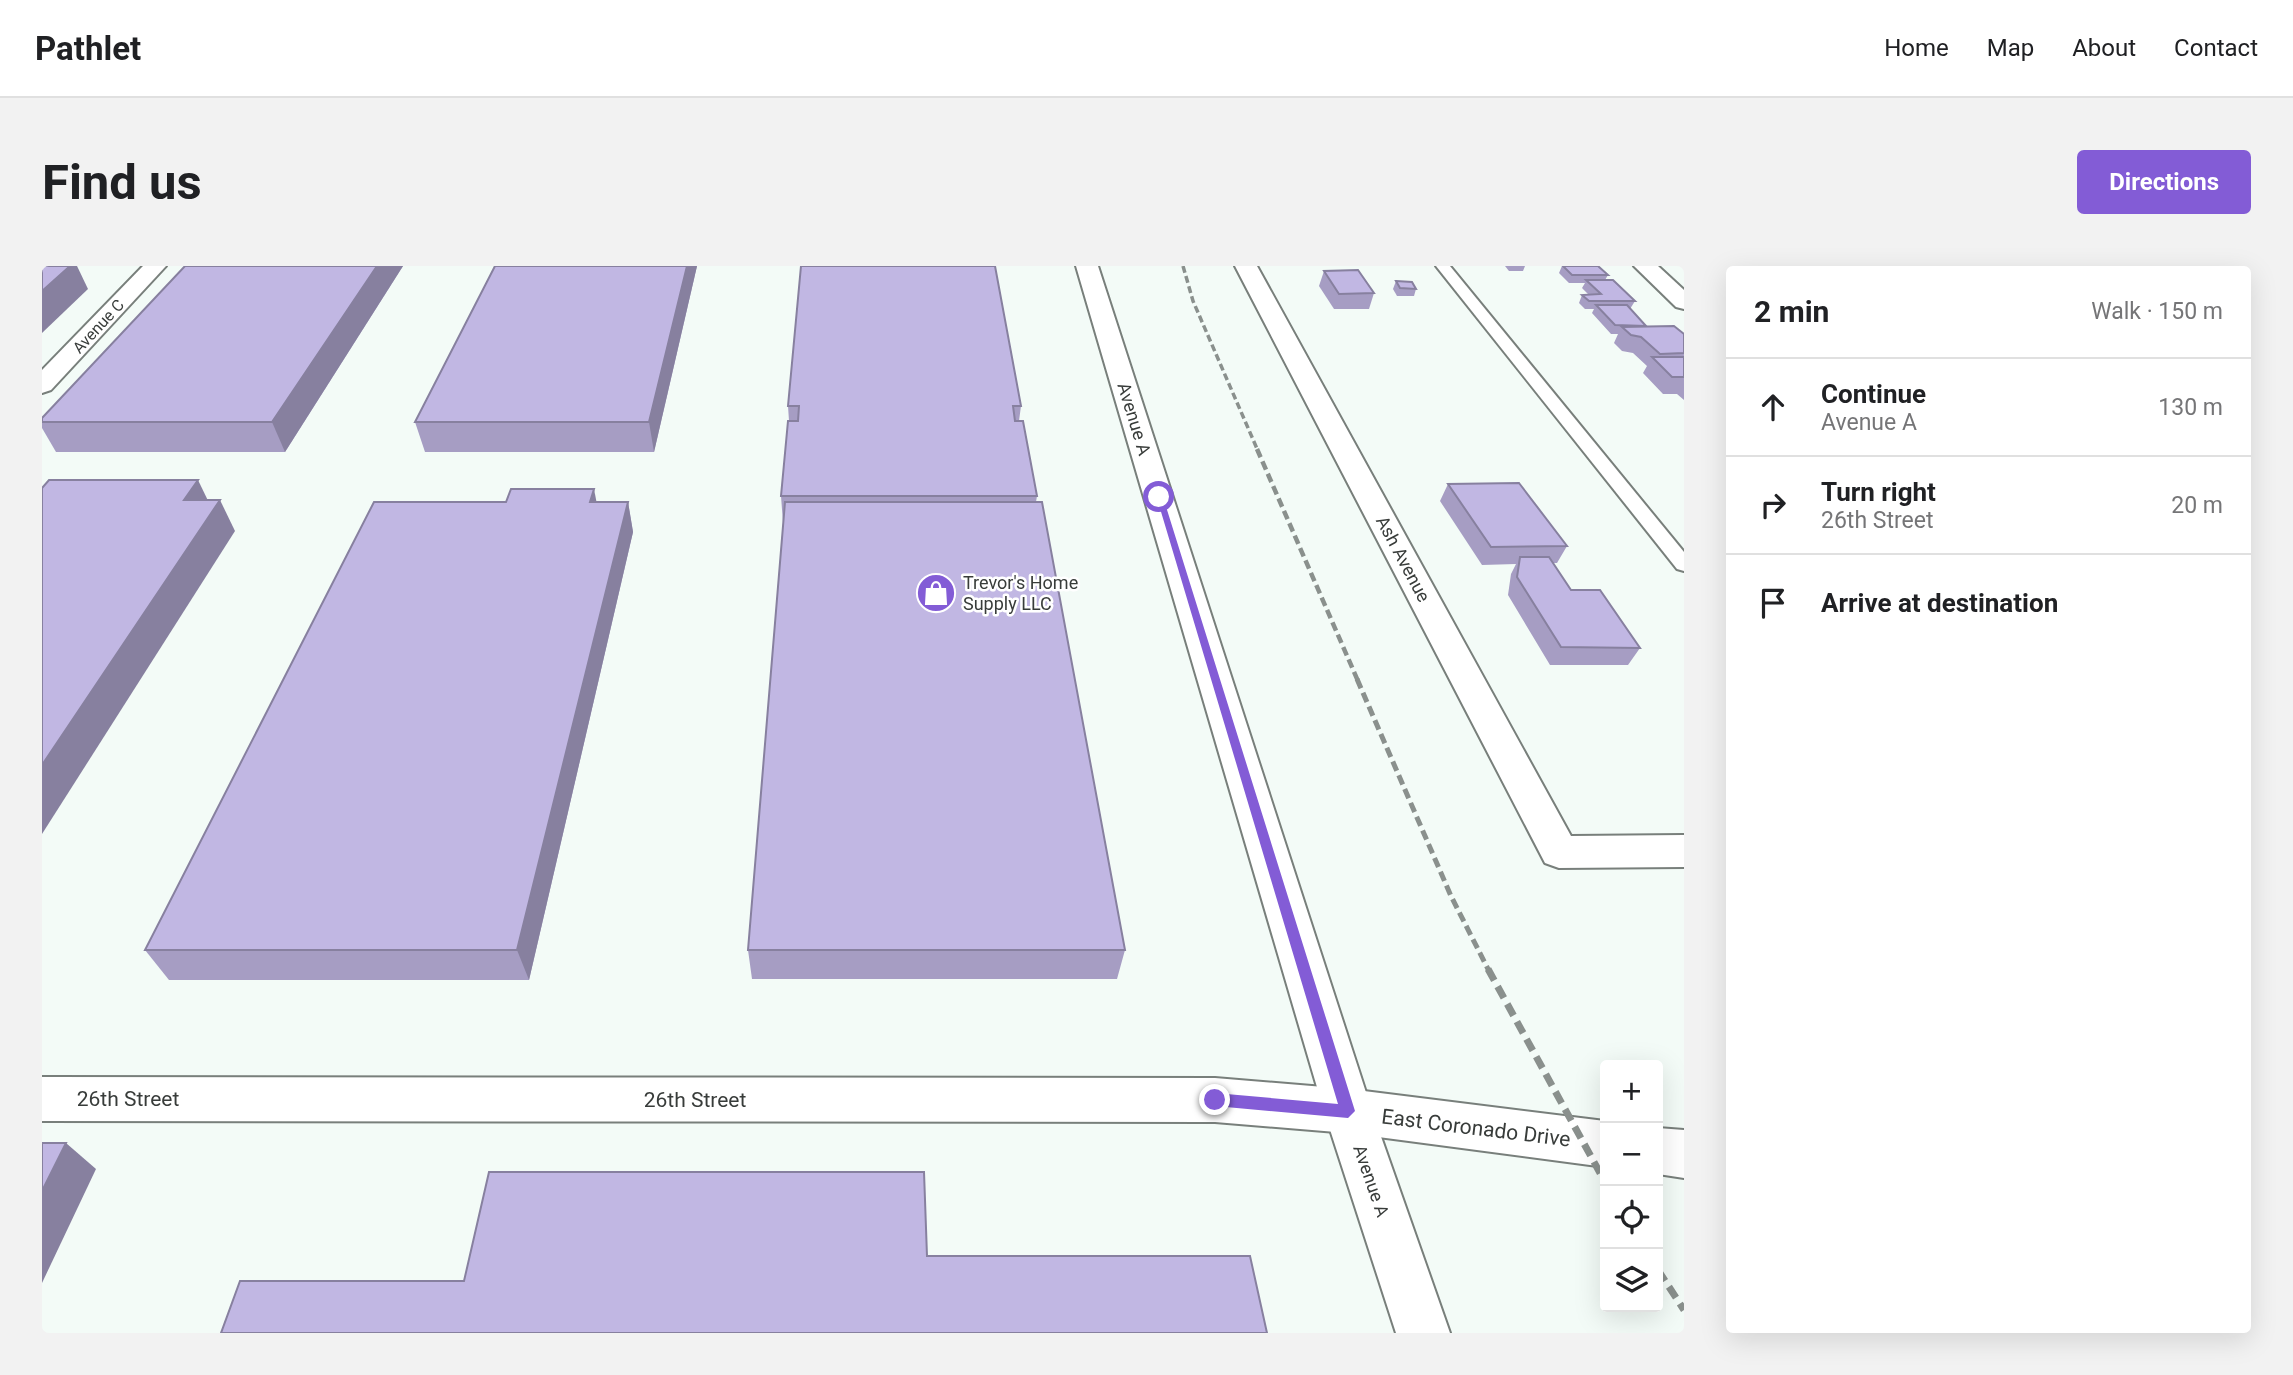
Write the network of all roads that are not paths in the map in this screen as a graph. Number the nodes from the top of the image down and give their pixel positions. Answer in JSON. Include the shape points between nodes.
{"nodes":[{"id":1,"x":155,"y":266,"type":"edge"},
{"id":2,"x":1087,"y":266,"type":"edge"},
{"id":3,"x":1246,"y":266,"type":"edge"},
{"id":4,"x":1443,"y":266,"type":"edge"},
{"id":5,"x":1645,"y":266,"type":"edge"},
{"id":6,"x":1684,"y":302,"type":"edge"},
{"id":7,"x":42,"y":385,"type":"edge"},
{"id":8,"x":1684,"y":565,"type":"edge"},
{"id":9,"x":1684,"y":851,"type":"edge"},
{"id":10,"x":42,"y":1099,"type":"edge"},
{"id":11,"x":1348,"y":1111,"type":"junction"},
{"id":12,"x":1600,"y":1143,"type":"edge"},
{"id":13,"x":1663,"y":1152,"type":"edge"},
{"id":14,"x":1684,"y":1154,"type":"edge"},
{"id":15,"x":1423,"y":1333,"type":"edge"}],
"edges":[{"from":1,"to":7,"type":"street","name":"Avenue C"},
{"from":2,"to":11,"type":"street","name":"Avenue A"},
{"from":3,"to":9,"type":"street","name":"Ash Avenue","via":[[1559,852]]},
{"from":4,"to":8,"type":"lane"},
{"from":5,"to":6,"type":"street"},
{"from":10,"to":11,"type":"street","name":"26th Street","via":[[1215,1100]]},
{"from":11,"to":12,"type":"street","name":"East Coronado Drive"},
{"from":11,"to":15,"type":"street","name":"Avenue A"},
{"from":13,"to":14,"type":"street"}]}
